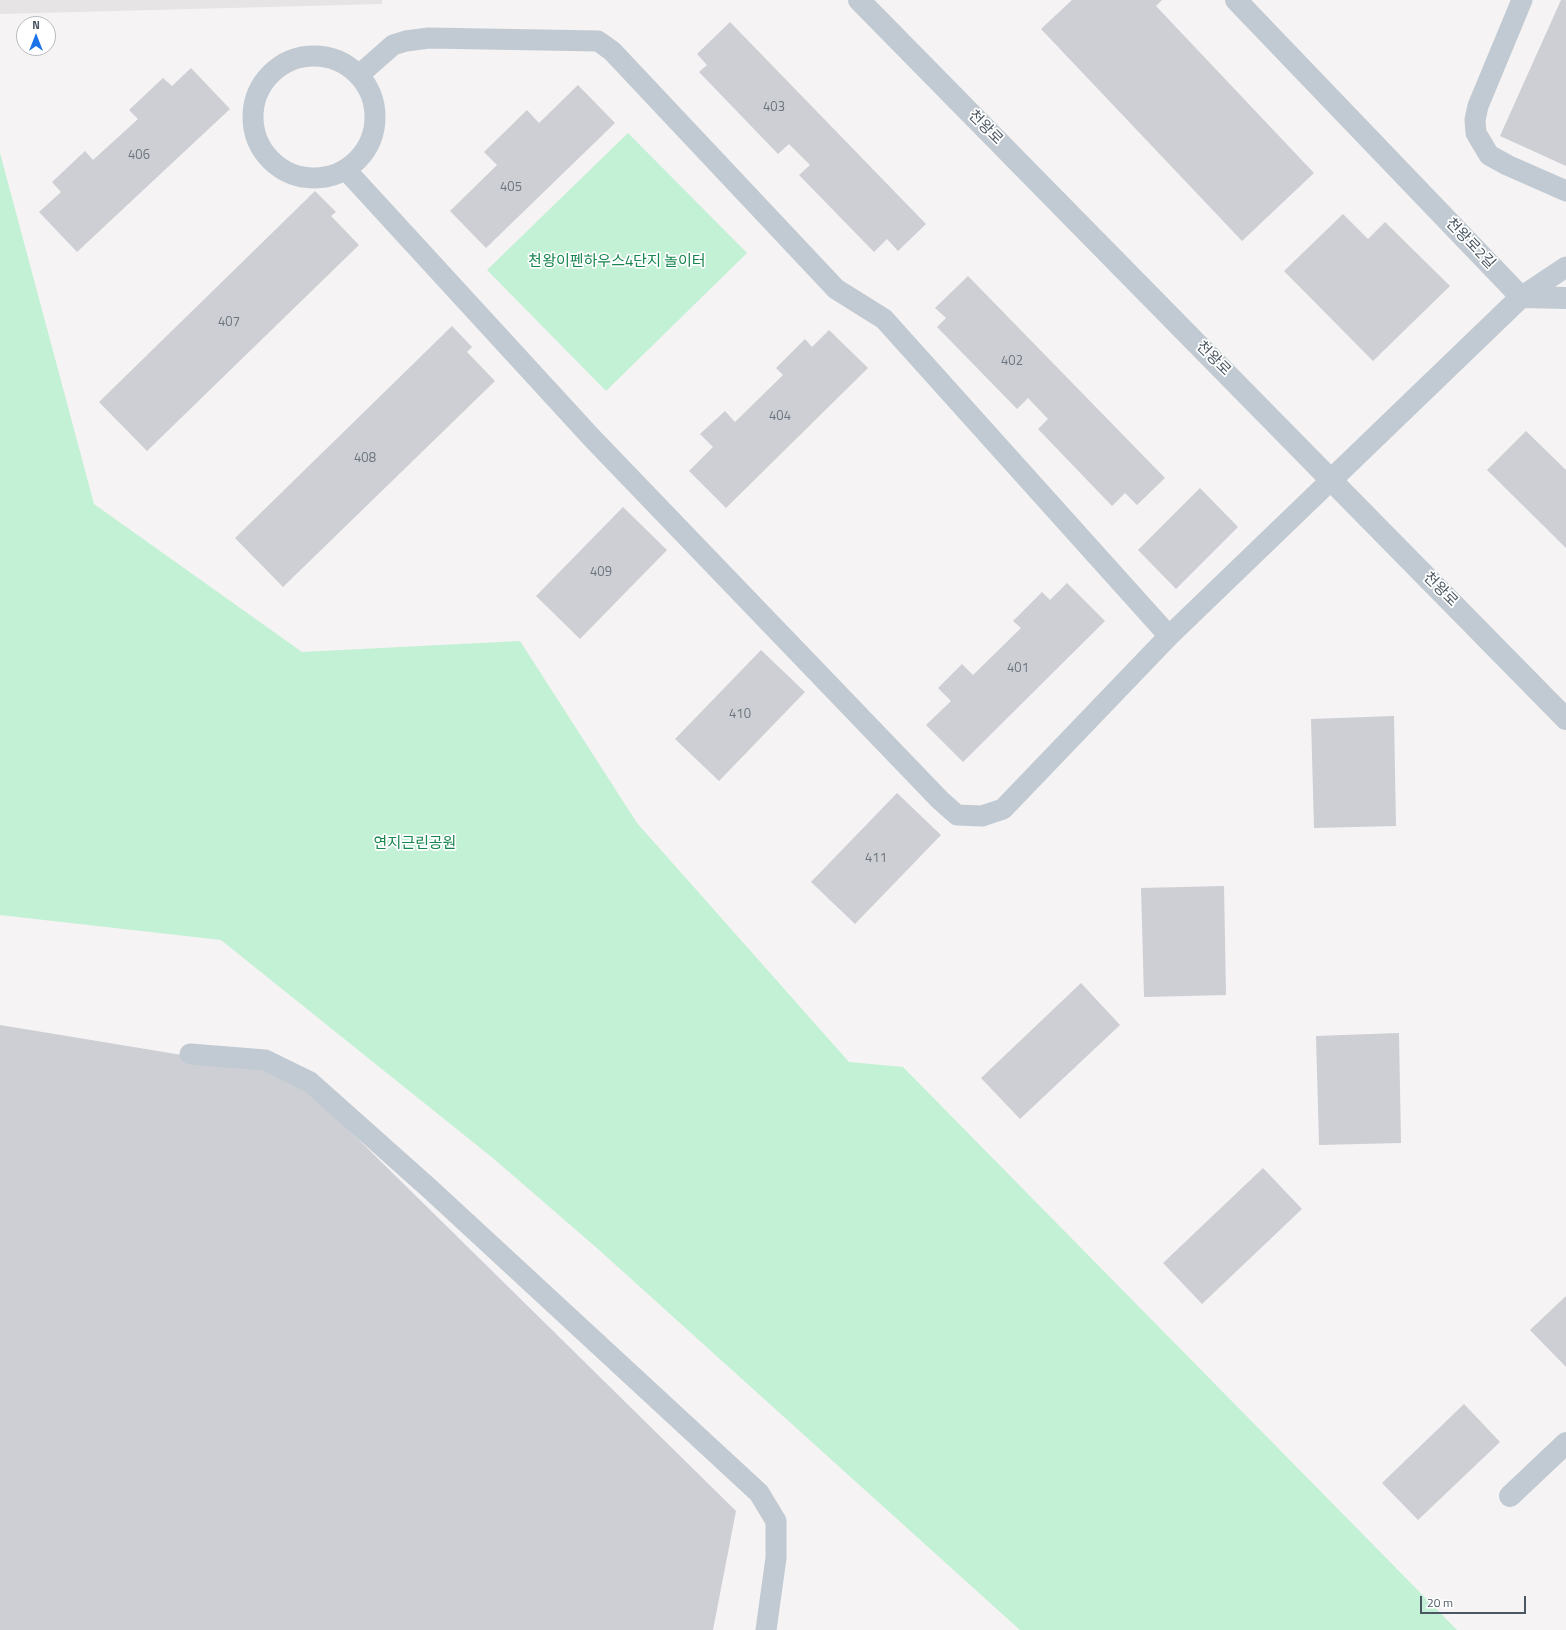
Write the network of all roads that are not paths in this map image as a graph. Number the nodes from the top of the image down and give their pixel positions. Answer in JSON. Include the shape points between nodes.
{"nodes":[{"id":1,"x":859,"y":0,"type":"edge"},
{"id":2,"x":1236,"y":0,"type":"edge"},
{"id":3,"x":1522,"y":0,"type":"edge"},
{"id":4,"x":359,"y":75,"type":"junction"},
{"id":5,"x":346,"y":170,"type":"junction"},
{"id":6,"x":1564,"y":189,"type":"edge"},
{"id":7,"x":1566,"y":267,"type":"edge"},
{"id":8,"x":1521,"y":297,"type":"junction"},
{"id":9,"x":1566,"y":298,"type":"edge"},
{"id":10,"x":1331,"y":480,"type":"junction"},
{"id":11,"x":1169,"y":636,"type":"junction"},
{"id":12,"x":1566,"y":719,"type":"edge"},
{"id":13,"x":190,"y":1054,"type":"dead end"},
{"id":14,"x":1566,"y":1443,"type":"edge"},
{"id":15,"x":1510,"y":1496,"type":"dead end"},
{"id":16,"x":766,"y":1630,"type":"edge"}],
"edges":[{"from":1,"to":10,"type":"street","name":"천왕로"},
{"from":2,"to":8,"type":"street","name":"천왕로2길"},
{"from":3,"to":6,"type":"lane","via":[[1478,106],[1476,133],[1489,155],[1506,166]]},
{"from":4,"to":5,"type":"lane","via":[[370,90],[374,102],[375,126],[370,143],[360,158]]},
{"from":4,"to":5,"type":"lane","via":[[342,62],[322,56],[300,56],[280,65],[265,79],[255,98],[252,119],[256,140],[267,158],[284,171],[304,178],[326,178]]},
{"from":4,"to":11,"type":"lane","via":[[393,45],[406,41],[429,38],[598,41],[612,51],[836,289],[884,319]]},
{"from":5,"to":11,"type":"lane","via":[[597,444],[957,815],[982,816],[1003,809]]},
{"from":7,"to":8,"type":"lane"},
{"from":8,"to":9,"type":"street"},
{"from":8,"to":10,"type":"street"},
{"from":10,"to":11,"type":"lane"},
{"from":10,"to":12,"type":"street","name":"천왕로"},
{"from":13,"to":16,"type":"lane","via":[[265,1060],[310,1082],[442,1200],[759,1493],[776,1521],[776,1558]]},
{"from":14,"to":15,"type":"street"}]}
